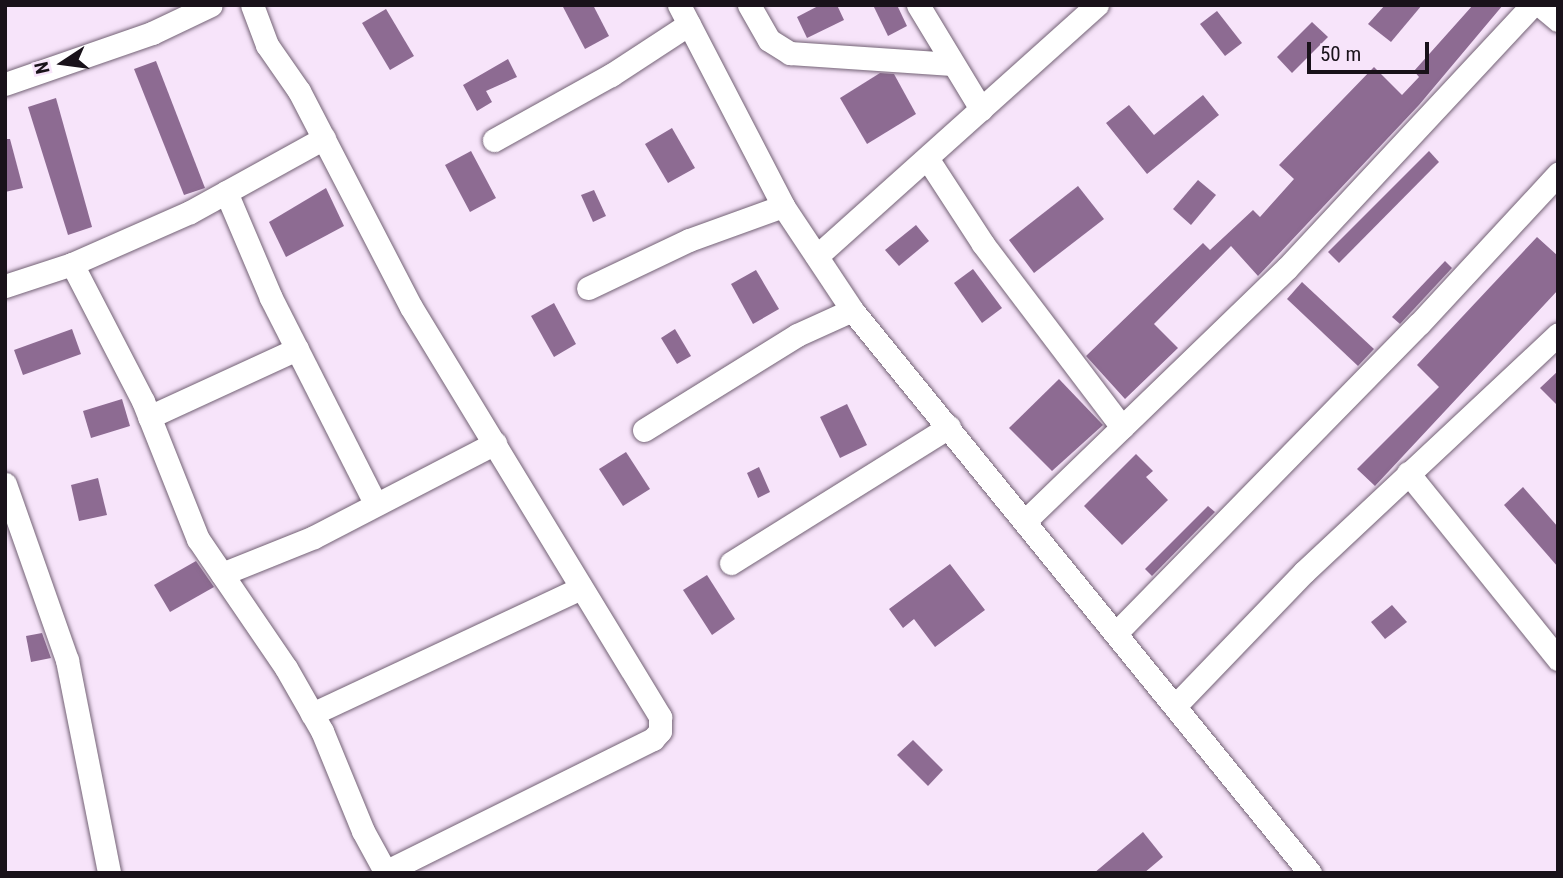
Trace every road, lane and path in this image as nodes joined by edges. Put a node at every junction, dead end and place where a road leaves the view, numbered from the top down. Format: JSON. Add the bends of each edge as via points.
{"nodes":[{"id":1,"x":211,"y":5,"type":"edge"},
{"id":2,"x":252,"y":5,"type":"edge"},
{"id":3,"x":749,"y":5,"type":"edge"},
{"id":4,"x":918,"y":5,"type":"edge"},
{"id":5,"x":1097,"y":5,"type":"edge"},
{"id":6,"x":1531,"y":5,"type":"edge"},
{"id":7,"x":1541,"y":5,"type":"edge"},
{"id":8,"x":684,"y":14,"type":"edge"},
{"id":9,"x":1558,"y":20,"type":"edge"},
{"id":10,"x":952,"y":64,"type":"junction"},
{"id":11,"x":5,"y":84,"type":"edge"},
{"id":12,"x":981,"y":109,"type":"junction"},
{"id":13,"x":324,"y":138,"type":"junction"},
{"id":14,"x":494,"y":140,"type":"dead end"},
{"id":15,"x":927,"y":158,"type":"junction"},
{"id":16,"x":1558,"y":174,"type":"edge"},
{"id":17,"x":226,"y":192,"type":"junction"},
{"id":18,"x":783,"y":205,"type":"junction"},
{"id":19,"x":817,"y":256,"type":"junction"},
{"id":20,"x":72,"y":264,"type":"junction"},
{"id":21,"x":5,"y":286,"type":"edge"},
{"id":22,"x":588,"y":288,"type":"dead end"},
{"id":23,"x":852,"y":310,"type":"junction"},
{"id":24,"x":1558,"y":334,"type":"edge"},
{"id":25,"x":297,"y":349,"type":"junction"},
{"id":26,"x":149,"y":417,"type":"junction"},
{"id":27,"x":948,"y":427,"type":"junction"},
{"id":28,"x":1122,"y":427,"type":"junction"},
{"id":29,"x":643,"y":430,"type":"dead end"},
{"id":30,"x":495,"y":443,"type":"junction"},
{"id":31,"x":1408,"y":473,"type":"junction"},
{"id":32,"x":5,"y":484,"type":"edge"},
{"id":33,"x":375,"y":503,"type":"junction"},
{"id":34,"x":1025,"y":521,"type":"junction"},
{"id":35,"x":731,"y":563,"type":"dead end"},
{"id":36,"x":222,"y":574,"type":"junction"},
{"id":37,"x":581,"y":588,"type":"junction"},
{"id":38,"x":1116,"y":633,"type":"junction"},
{"id":39,"x":1558,"y":659,"type":"edge"},
{"id":40,"x":1175,"y":706,"type":"junction"},
{"id":41,"x":312,"y":714,"type":"junction"},
{"id":42,"x":385,"y":872,"type":"edge"},
{"id":43,"x":109,"y":873,"type":"edge"},
{"id":44,"x":1310,"y":873,"type":"edge"}],
"edges":[{"from":1,"to":11,"type":"street","via":[[152,33]]},
{"from":2,"to":13,"type":"street","via":[[267,45]]},
{"from":3,"to":10,"type":"street","via":[[769,40],[790,53]]},
{"from":4,"to":10,"type":"street"},
{"from":5,"to":12,"type":"street"},
{"from":6,"to":28,"type":"street","via":[[1287,268]]},
{"from":7,"to":9,"type":"street"},
{"from":8,"to":14,"type":"street","via":[[611,75]]},
{"from":8,"to":18,"type":"street"},
{"from":10,"to":12,"type":"street"},
{"from":12,"to":15,"type":"street"},
{"from":13,"to":17,"type":"street"},
{"from":13,"to":30,"type":"street","via":[[411,307]]},
{"from":15,"to":19,"type":"street"},
{"from":15,"to":28,"type":"street","via":[[983,244]]},
{"from":16,"to":38,"type":"street","via":[[1419,324]]},
{"from":17,"to":20,"type":"street"},
{"from":17,"to":25,"type":"street"},
{"from":18,"to":19,"type":"street"},
{"from":18,"to":22,"type":"street","via":[[688,240]]},
{"from":19,"to":23,"type":"street"},
{"from":20,"to":21,"type":"street"},
{"from":20,"to":26,"type":"street"},
{"from":23,"to":27,"type":"street"},
{"from":23,"to":29,"type":"street","via":[[797,335]]},
{"from":24,"to":31,"type":"street"},
{"from":25,"to":26,"type":"street"},
{"from":25,"to":33,"type":"street"},
{"from":26,"to":36,"type":"street","via":[[198,538]]},
{"from":27,"to":34,"type":"street"},
{"from":27,"to":35,"type":"street"},
{"from":28,"to":34,"type":"street"},
{"from":30,"to":33,"type":"street"},
{"from":30,"to":37,"type":"street"},
{"from":31,"to":39,"type":"street"},
{"from":31,"to":40,"type":"street"},
{"from":32,"to":43,"type":"street","via":[[67,660]]},
{"from":33,"to":36,"type":"street","via":[[314,537]]},
{"from":34,"to":38,"type":"street"},
{"from":36,"to":41,"type":"street"},
{"from":37,"to":41,"type":"street"},
{"from":37,"to":42,"type":"street","via":[[654,703],[660,731],[653,739]]},
{"from":38,"to":40,"type":"street"},
{"from":40,"to":44,"type":"street"},
{"from":41,"to":42,"type":"street"}]}
